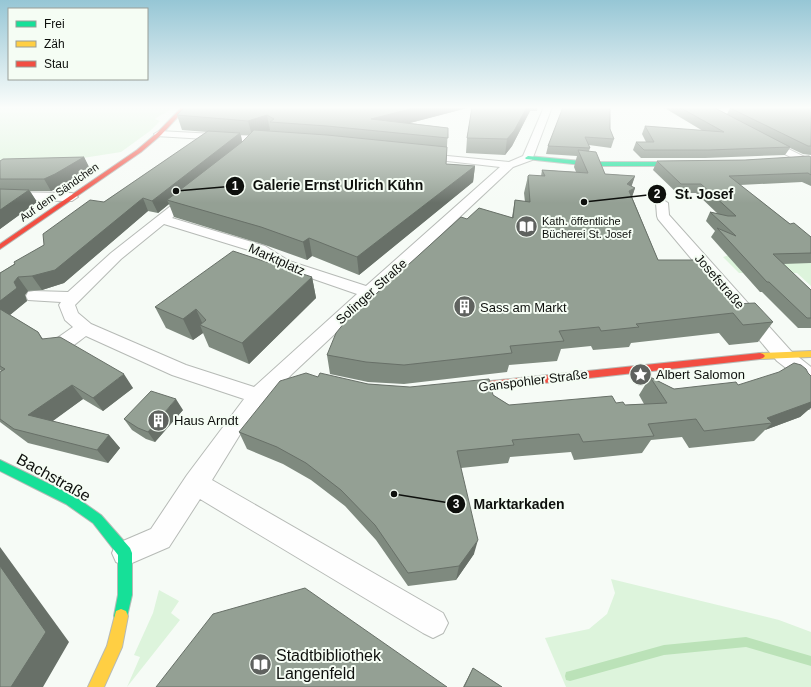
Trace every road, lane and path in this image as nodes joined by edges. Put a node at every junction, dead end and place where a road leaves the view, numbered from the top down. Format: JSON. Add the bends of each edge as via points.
{"nodes":[{"id":1,"x":153,"y":139,"type":"edge"},
{"id":2,"x":260,"y":139,"type":"edge"},
{"id":3,"x":271,"y":139,"type":"edge"},
{"id":4,"x":535,"y":139,"type":"edge"},
{"id":5,"x":763,"y":139,"type":"edge"},
{"id":6,"x":278,"y":141,"type":"edge"},
{"id":7,"x":241,"y":154,"type":"edge"},
{"id":8,"x":412,"y":154,"type":"edge"},
{"id":9,"x":528,"y":158,"type":"junction"},
{"id":10,"x":780,"y":161,"type":"edge"},
{"id":11,"x":808,"y":161,"type":"edge"},
{"id":12,"x":509,"y":164,"type":"junction"},
{"id":13,"x":691,"y":164,"type":"edge"},
{"id":14,"x":199,"y":189,"type":"edge"},
{"id":15,"x":0,"y":196,"type":"edge"},
{"id":16,"x":72,"y":197,"type":"junction"},
{"id":17,"x":662,"y":203,"type":"dead end"},
{"id":18,"x":162,"y":215,"type":"junction"},
{"id":19,"x":0,"y":247,"type":"edge"},
{"id":20,"x":369,"y":293,"type":"junction"},
{"id":21,"x":34,"y":296,"type":"dead end"},
{"id":22,"x":72,"y":297,"type":"junction"},
{"id":23,"x":85,"y":328,"type":"junction"},
{"id":24,"x":59,"y":346,"type":"edge"},
{"id":25,"x":811,"y":354,"type":"edge"},
{"id":26,"x":784,"y":356,"type":"junction"},
{"id":27,"x":286,"y":369,"type":"junction"},
{"id":28,"x":305,"y":376,"type":"edge"},
{"id":29,"x":811,"y":377,"type":"edge"},
{"id":30,"x":453,"y":389,"type":"edge"},
{"id":31,"x":258,"y":396,"type":"junction"},
{"id":32,"x":0,"y":465,"type":"edge"},
{"id":33,"x":195,"y":483,"type":"junction"},
{"id":34,"x":125,"y":553,"type":"junction"},
{"id":35,"x":433,"y":623,"type":"dead end"},
{"id":36,"x":96,"y":687,"type":"edge"}],
"edges":[{"from":1,"to":16,"type":"street","name":"Auf dem Sändchen"},
{"from":2,"to":7,"type":"street"},
{"from":3,"to":6,"type":"street"},
{"from":4,"to":9,"type":"street"},
{"from":5,"to":11,"type":"street"},
{"from":8,"to":12,"type":"street"},
{"from":9,"to":12,"type":"street","name":"Solinger Straße"},
{"from":9,"to":13,"type":"street","via":[[592,164]]},
{"from":10,"to":11,"type":"street"},
{"from":12,"to":20,"type":"street","name":"Solinger Straße"},
{"from":14,"to":18,"type":"street"},
{"from":15,"to":16,"type":"street"},
{"from":16,"to":19,"type":"street","name":"Auf dem Sändchen"},
{"from":17,"to":26,"type":"street","name":"Josefstraße","via":[[664,216]]},
{"from":18,"to":20,"type":"street","name":"Marktplatz","via":[[260,249],[284,264]]},
{"from":18,"to":22,"type":"street"},
{"from":20,"to":27,"type":"street","name":"Solinger Straße"},
{"from":21,"to":22,"type":"street"},
{"from":22,"to":23,"type":"street","via":[[67,306],[71,316]]},
{"from":23,"to":24,"type":"street"},
{"from":23,"to":31,"type":"street","via":[[179,370]]},
{"from":25,"to":26,"type":"street","name":"Ganspohler Straße"},
{"from":26,"to":29,"type":"street","name":"Josefstraße"},
{"from":26,"to":30,"type":"street","name":"Ganspohler Straße","via":[[578,374]]},
{"from":27,"to":28,"type":"street"},
{"from":27,"to":31,"type":"street","name":"Solinger Straße"},
{"from":31,"to":33,"type":"street","name":"Solinger Straße"},
{"from":32,"to":34,"type":"street","name":"Bachstraße","via":[[70,500],[97,519]]},
{"from":33,"to":34,"type":"street","name":"Solinger Straße","via":[[160,538]]},
{"from":33,"to":35,"type":"street"},
{"from":34,"to":36,"type":"street","via":[[124,602],[114,647]]}]}
